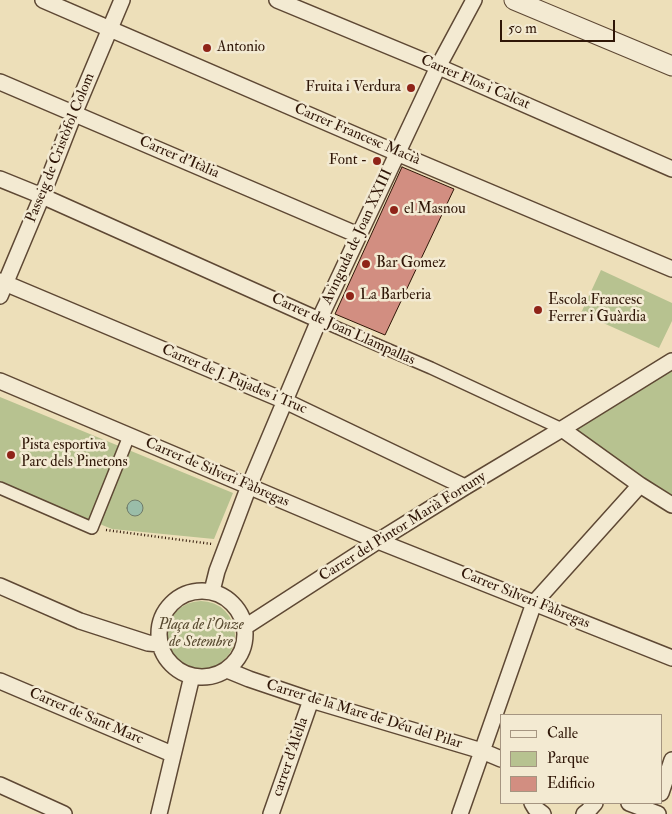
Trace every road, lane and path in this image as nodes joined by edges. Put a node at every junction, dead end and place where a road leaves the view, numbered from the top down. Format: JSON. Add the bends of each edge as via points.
{"nodes":[{"id":1,"x":43,"y":0,"type":"edge"},
{"id":2,"x":122,"y":0,"type":"edge"},
{"id":3,"x":277,"y":0,"type":"edge"},
{"id":4,"x":474,"y":0,"type":"edge"},
{"id":5,"x":514,"y":0,"type":"edge"},
{"id":6,"x":110,"y":28,"type":"junction"},
{"id":7,"x":672,"y":66,"type":"edge"},
{"id":8,"x":438,"y":67,"type":"junction"},
{"id":9,"x":0,"y":82,"type":"edge"},
{"id":10,"x":74,"y":114,"type":"junction"},
{"id":11,"x":398,"y":153,"type":"junction"},
{"id":12,"x":672,"y":169,"type":"edge"},
{"id":13,"x":0,"y":179,"type":"edge"},
{"id":14,"x":42,"y":196,"type":"junction"},
{"id":15,"x":358,"y":235,"type":"junction"},
{"id":16,"x":672,"y":269,"type":"edge"},
{"id":17,"x":2,"y":287,"type":"edge"},
{"id":18,"x":319,"y":320,"type":"junction"},
{"id":19,"x":672,"y":361,"type":"edge"},
{"id":20,"x":0,"y":381,"type":"edge"},
{"id":21,"x":285,"y":401,"type":"junction"},
{"id":22,"x":562,"y":429,"type":"junction"},
{"id":23,"x":129,"y":436,"type":"junction"},
{"id":24,"x":640,"y":485,"type":"junction"},
{"id":25,"x":249,"y":486,"type":"junction"},
{"id":26,"x":465,"y":486,"type":"junction"},
{"id":27,"x":0,"y":488,"type":"edge"},
{"id":28,"x":672,"y":505,"type":"edge"},
{"id":29,"x":92,"y":528,"type":"junction"},
{"id":30,"x":378,"y":541,"type":"junction"},
{"id":31,"x":226,"y":546,"type":"junction"},
{"id":32,"x":0,"y":586,"type":"edge"},
{"id":33,"x":212,"y":591,"type":"junction"},
{"id":34,"x":534,"y":603,"type":"junction"},
{"id":35,"x":245,"y":627,"type":"junction"},
{"id":36,"x":160,"y":644,"type":"junction"},
{"id":37,"x":672,"y":658,"type":"edge"},
{"id":38,"x":227,"y":670,"type":"junction"},
{"id":39,"x":192,"y":676,"type":"junction"},
{"id":40,"x":0,"y":681,"type":"edge"},
{"id":41,"x":311,"y":700,"type":"junction"},
{"id":42,"x":482,"y":751,"type":"junction"},
{"id":43,"x":172,"y":754,"type":"junction"},
{"id":44,"x":500,"y":759,"type":"edge"},
{"id":45,"x":672,"y":760,"type":"edge"},
{"id":46,"x":0,"y":785,"type":"edge"},
{"id":47,"x":662,"y":790,"type":"edge"},
{"id":48,"x":533,"y":804,"type":"edge"},
{"id":49,"x":594,"y":804,"type":"edge"},
{"id":50,"x":632,"y":804,"type":"edge"},
{"id":51,"x":656,"y":811,"type":"edge"},
{"id":52,"x":64,"y":814,"type":"edge"},
{"id":53,"x":158,"y":814,"type":"edge"},
{"id":54,"x":270,"y":814,"type":"edge"},
{"id":55,"x":460,"y":814,"type":"edge"},
{"id":56,"x":543,"y":814,"type":"edge"},
{"id":57,"x":584,"y":814,"type":"edge"}],
"edges":[{"from":1,"to":6,"type":"street","name":"Carrer Francesc Macià"},
{"from":2,"to":6,"type":"street","name":"Passeig de Cristòfol Colom"},
{"from":3,"to":8,"type":"street","name":"Carrer Flos i Calcat"},
{"from":4,"to":8,"type":"street","name":"Avinguda de Joan XXIII"},
{"from":5,"to":7,"type":"street"},
{"from":6,"to":10,"type":"street","name":"Passeig de Cristòfol Colom"},
{"from":6,"to":11,"type":"street","name":"Carrer Francesc Macià"},
{"from":8,"to":11,"type":"street","name":"Avinguda de Joan XXIII"},
{"from":8,"to":12,"type":"street","name":"Carrer Flos i Calcat"},
{"from":9,"to":10,"type":"street","name":"Carrer d'Itàlia"},
{"from":10,"to":14,"type":"street","name":"Passeig de Cristòfol Colom"},
{"from":10,"to":15,"type":"street","name":"Carrer d'Itàlia"},
{"from":11,"to":15,"type":"street","name":"Avinguda de Joan XXIII"},
{"from":11,"to":16,"type":"street","name":"Carrer Francesc Macià"},
{"from":13,"to":14,"type":"street","name":"Carrer de Joan Llampallas"},
{"from":14,"to":17,"type":"street","name":"Passeig de Cristòfol Colom"},
{"from":14,"to":18,"type":"street","name":"Carrer de Joan Llampallas"},
{"from":15,"to":18,"type":"street","name":"Avinguda de Joan XXIII"},
{"from":17,"to":21,"type":"street","name":"Carrer de J. Pujades i Truc"},
{"from":18,"to":21,"type":"street","name":"Avinguda de Joan XXIII"},
{"from":18,"to":22,"type":"street","name":"Carrer de Joan Llampallas"},
{"from":19,"to":22,"type":"street","name":"Carrer del Pintor Marià Fortuny"},
{"from":20,"to":23,"type":"street","name":"Carrer de Silveri Fàbregas"},
{"from":21,"to":25,"type":"street","name":"Avinguda de Joan XXIII"},
{"from":21,"to":26,"type":"street","name":"Carrer de J. Pujades i Truc"},
{"from":22,"to":24,"type":"street","name":"Carrer de Joan Llampallas"},
{"from":22,"to":26,"type":"street","name":"Carrer del Pintor Marià Fortuny"},
{"from":23,"to":25,"type":"street","name":"Carrer de Silveri Fàbregas"},
{"from":23,"to":29,"type":"street"},
{"from":24,"to":28,"type":"street","name":"Carrer de Joan Llampallas"},
{"from":24,"to":34,"type":"street"},
{"from":25,"to":30,"type":"street","name":"Carrer de Silveri Fàbregas"},
{"from":25,"to":31,"type":"street","name":"Avinguda de Joan XXIII"},
{"from":26,"to":30,"type":"street","name":"Carrer del Pintor Marià Fortuny"},
{"from":27,"to":29,"type":"street"},
{"from":29,"to":31,"type":"path"},
{"from":30,"to":34,"type":"street","name":"Carrer Silveri Fàbregas"},
{"from":30,"to":35,"type":"street","name":"Carrer del Pintor Marià Fortuny"},
{"from":31,"to":33,"type":"street","name":"Avinguda de Joan XXIII"},
{"from":32,"to":36,"type":"street","via":[[80,621]]},
{"from":33,"to":35,"type":"street","via":[[234,604]]},
{"from":33,"to":36,"type":"street","via":[[188,592],[168,606],[159,628]]},
{"from":34,"to":37,"type":"street","name":"Carrer Silveri Fàbregas"},
{"from":34,"to":42,"type":"street"},
{"from":35,"to":38,"type":"street","via":[[246,640],[241,653]]},
{"from":36,"to":39,"type":"street","via":[[167,660]]},
{"from":38,"to":39,"type":"street","via":[[211,677]]},
{"from":38,"to":41,"type":"street","name":"Carrer de la Mare de Déu del Pilar"},
{"from":39,"to":43,"type":"street"},
{"from":40,"to":43,"type":"street","name":"Carrer de Sant Marc"},
{"from":41,"to":42,"type":"street","name":"Carrer de la Mare de Déu del Pilar"},
{"from":41,"to":54,"type":"street","name":"carrer d'Alella"},
{"from":42,"to":44,"type":"street","name":"Carrer de la Mare de Déu del Pilar"},
{"from":42,"to":55,"type":"street"},
{"from":43,"to":53,"type":"street"},
{"from":45,"to":47,"type":"street"},
{"from":46,"to":52,"type":"street"},
{"from":48,"to":56,"type":"street"},
{"from":49,"to":57,"type":"street"},
{"from":50,"to":51,"type":"street"}]}
